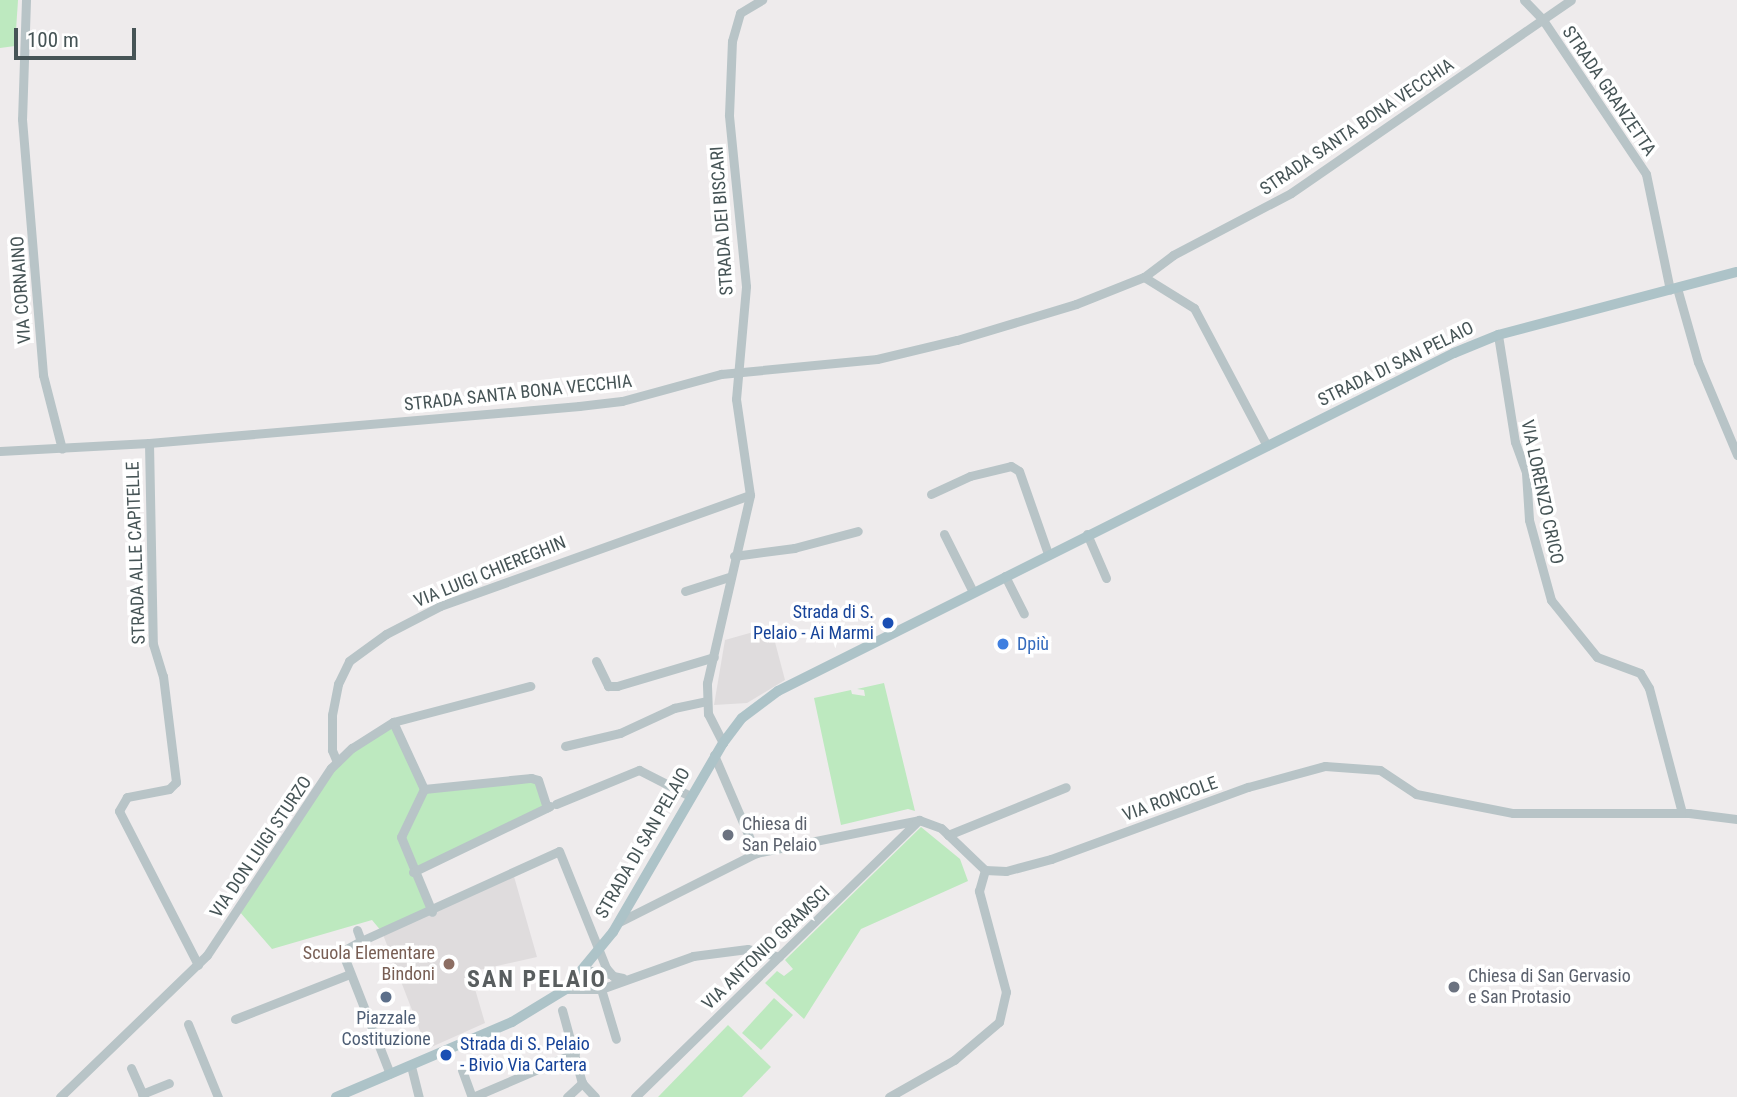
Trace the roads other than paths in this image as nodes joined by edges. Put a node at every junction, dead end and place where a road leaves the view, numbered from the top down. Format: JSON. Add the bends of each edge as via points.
{"nodes":[{"id":1,"x":26,"y":0,"type":"edge"},
{"id":2,"x":762,"y":0,"type":"edge"},
{"id":3,"x":1524,"y":0,"type":"edge"},
{"id":4,"x":1571,"y":0,"type":"edge"},
{"id":5,"x":1543,"y":20,"type":"junction"},
{"id":6,"x":1737,"y":272,"type":"edge"},
{"id":7,"x":1144,"y":277,"type":"junction"},
{"id":8,"x":1674,"y":289,"type":"junction"},
{"id":9,"x":1498,"y":335,"type":"junction"},
{"id":10,"x":735,"y":372,"type":"junction"},
{"id":11,"x":149,"y":443,"type":"junction"},
{"id":12,"x":1267,"y":446,"type":"junction"},
{"id":13,"x":62,"y":449,"type":"junction"},
{"id":14,"x":0,"y":451,"type":"edge"},
{"id":15,"x":1737,"y":455,"type":"edge"},
{"id":16,"x":931,"y":494,"type":"dead end"},
{"id":17,"x":750,"y":495,"type":"junction"},
{"id":18,"x":859,"y":531,"type":"dead end"},
{"id":19,"x":944,"y":534,"type":"dead end"},
{"id":20,"x":1087,"y":534,"type":"junction"},
{"id":21,"x":1048,"y":554,"type":"junction"},
{"id":22,"x":734,"y":556,"type":"junction"},
{"id":23,"x":1004,"y":576,"type":"junction"},
{"id":24,"x":729,"y":577,"type":"junction"},
{"id":25,"x":1106,"y":578,"type":"dead end"},
{"id":26,"x":685,"y":591,"type":"dead end"},
{"id":27,"x":973,"y":592,"type":"junction"},
{"id":28,"x":1024,"y":614,"type":"dead end"},
{"id":29,"x":714,"y":657,"type":"junction"},
{"id":30,"x":596,"y":662,"type":"dead end"},
{"id":31,"x":530,"y":686,"type":"dead end"},
{"id":32,"x":706,"y":701,"type":"junction"},
{"id":33,"x":393,"y":722,"type":"junction"},
{"id":34,"x":723,"y":743,"type":"junction"},
{"id":35,"x":565,"y":746,"type":"dead end"},
{"id":36,"x":714,"y":755,"type":"junction"},
{"id":37,"x":337,"y":762,"type":"junction"},
{"id":38,"x":1066,"y":787,"type":"dead end"},
{"id":39,"x":424,"y":789,"type":"junction"},
{"id":40,"x":690,"y":796,"type":"junction"},
{"id":41,"x":551,"y":806,"type":"junction"},
{"id":42,"x":1682,"y":813,"type":"junction"},
{"id":43,"x":1737,"y":819,"type":"edge"},
{"id":44,"x":919,"y":820,"type":"junction"},
{"id":45,"x":948,"y":835,"type":"junction"},
{"id":46,"x":756,"y":853,"type":"junction"},
{"id":47,"x":985,"y":870,"type":"junction"},
{"id":48,"x":413,"y":872,"type":"junction"},
{"id":49,"x":629,"y":905,"type":"junction"},
{"id":50,"x":432,"y":912,"type":"junction"},
{"id":51,"x":643,"y":912,"type":"junction"},
{"id":52,"x":619,"y":922,"type":"junction"},
{"id":53,"x":357,"y":930,"type":"dead end"},
{"id":54,"x":361,"y":941,"type":"junction"},
{"id":55,"x":601,"y":950,"type":"junction"},
{"id":56,"x":779,"y":957,"type":"junction"},
{"id":57,"x":198,"y":965,"type":"junction"},
{"id":58,"x":585,"y":970,"type":"junction"},
{"id":59,"x":350,"y":974,"type":"junction"},
{"id":60,"x":611,"y":975,"type":"junction"},
{"id":61,"x":623,"y":978,"type":"junction"},
{"id":62,"x":566,"y":989,"type":"junction"},
{"id":63,"x":601,"y":989,"type":"junction"},
{"id":64,"x":562,"y":1010,"type":"dead end"},
{"id":65,"x":235,"y":1019,"type":"dead end"},
{"id":66,"x":188,"y":1024,"type":"dead end"},
{"id":67,"x":616,"y":1039,"type":"dead end"},
{"id":68,"x":575,"y":1053,"type":"junction"},
{"id":69,"x":411,"y":1066,"type":"junction"},
{"id":70,"x":131,"y":1068,"type":"dead end"},
{"id":71,"x":462,"y":1070,"type":"dead end"},
{"id":72,"x":390,"y":1074,"type":"junction"},
{"id":73,"x":169,"y":1083,"type":"dead end"},
{"id":74,"x":582,"y":1083,"type":"junction"},
{"id":75,"x":143,"y":1095,"type":"edge"},
{"id":76,"x":60,"y":1097,"type":"edge"},
{"id":77,"x":218,"y":1097,"type":"edge"},
{"id":78,"x":336,"y":1097,"type":"edge"},
{"id":79,"x":419,"y":1097,"type":"edge"},
{"id":80,"x":472,"y":1097,"type":"edge"},
{"id":81,"x":568,"y":1097,"type":"edge"},
{"id":82,"x":595,"y":1097,"type":"edge"},
{"id":83,"x":635,"y":1097,"type":"edge"},
{"id":84,"x":890,"y":1097,"type":"edge"}],
"edges":[{"from":1,"to":13,"type":"street","name":"VIA CORNAINO","via":[[22,120],[43,375]]},
{"from":2,"to":10,"type":"street","name":"STRADA DEI BISCARI","via":[[740,13],[732,41],[729,114],[746,286]]},
{"from":3,"to":5,"type":"street","name":"STRADA GRANZETTA"},
{"from":4,"to":5,"type":"street","name":"STRADA SANTA BONA VECCHIA"},
{"from":5,"to":7,"type":"street","name":"STRADA SANTA BONA VECCHIA","via":[[1291,194],[1173,255]]},
{"from":5,"to":8,"type":"street","name":"STRADA GRANZETTA","via":[[1646,174]]},
{"from":6,"to":8,"type":"main road","name":"STRADA DI SAN PELAIO"},
{"from":7,"to":10,"type":"street","name":"STRADA SANTA BONA VECCHIA","via":[[1076,304],[877,359]]},
{"from":7,"to":12,"type":"street","via":[[1194,308]]},
{"from":8,"to":9,"type":"main road","name":"STRADA DI SAN PELAIO"},
{"from":8,"to":15,"type":"street","name":"STRADA GRANZETTA"},
{"from":9,"to":12,"type":"main road","name":"STRADA DI SAN PELAIO"},
{"from":9,"to":42,"type":"street","name":"VIA LORENZO CRICO","via":[[1515,442],[1526,473],[1529,520],[1551,600],[1597,657],[1640,673],[1649,688]]},
{"from":10,"to":11,"type":"street","name":"STRADA SANTA BONA VECCHIA","via":[[611,402]]},
{"from":10,"to":17,"type":"street","name":"STRADA DEI BISCARI"},
{"from":11,"to":13,"type":"street","name":"STRADA SANTA BONA VECCHIA"},
{"from":11,"to":57,"type":"street","name":"STRADA ALLE CAPITELLE","via":[[151,624],[170,729],[173,786],[127,797],[119,811]]},
{"from":12,"to":20,"type":"main road","name":"STRADA DI SAN PELAIO"},
{"from":13,"to":14,"type":"street","name":"STRADA SANTA BONA VECCHIA"},
{"from":16,"to":21,"type":"street","via":[[970,476],[1011,466],[1019,471]]},
{"from":17,"to":22,"type":"street"},
{"from":17,"to":37,"type":"street","name":"VIA LUIGI CHIEREGHIN","via":[[440,606],[386,634],[349,661],[338,684],[332,715],[332,750]]},
{"from":18,"to":22,"type":"street","via":[[794,548]]},
{"from":19,"to":27,"type":"street"},
{"from":20,"to":21,"type":"main road","name":"STRADA DI SAN PELAIO"},
{"from":20,"to":25,"type":"street"},
{"from":21,"to":23,"type":"main road","name":"STRADA DI SAN PELAIO"},
{"from":22,"to":24,"type":"street"},
{"from":23,"to":27,"type":"main road","name":"STRADA DI SAN PELAIO"},
{"from":23,"to":28,"type":"street"},
{"from":24,"to":26,"type":"street"},
{"from":24,"to":29,"type":"street"},
{"from":27,"to":34,"type":"main road","name":"STRADA DI SAN PELAIO","via":[[778,691],[742,718]]},
{"from":29,"to":30,"type":"street","via":[[617,686],[608,686]]},
{"from":29,"to":32,"type":"street"},
{"from":31,"to":33,"type":"street","name":"VIA DON LUIGI STURZO"},
{"from":32,"to":34,"type":"street","via":[[713,730]]},
{"from":32,"to":35,"type":"street","via":[[674,708],[620,733]]},
{"from":33,"to":37,"type":"street","name":"VIA DON LUIGI STURZO"},
{"from":33,"to":39,"type":"street"},
{"from":34,"to":36,"type":"main road","name":"STRADA DI SAN PELAIO"},
{"from":36,"to":40,"type":"main road","name":"STRADA DI SAN PELAIO"},
{"from":36,"to":46,"type":"street"},
{"from":37,"to":57,"type":"street","name":"VIA DON LUIGI STURZO"},
{"from":38,"to":45,"type":"street"},
{"from":39,"to":41,"type":"street","via":[[531,778],[538,780]]},
{"from":39,"to":48,"type":"street","via":[[401,837]]},
{"from":40,"to":41,"type":"street","via":[[639,770]]},
{"from":40,"to":49,"type":"main road","name":"STRADA DI SAN PELAIO"},
{"from":41,"to":48,"type":"street"},
{"from":42,"to":43,"type":"street","name":"VIA RONCOLE"},
{"from":42,"to":47,"type":"street","name":"VIA RONCOLE","via":[[1513,813],[1416,794],[1380,770],[1325,766],[1248,787],[1051,859],[1006,871]]},
{"from":44,"to":45,"type":"street"},
{"from":44,"to":46,"type":"street"},
{"from":44,"to":56,"type":"street","name":"VIA ANTONIO GRAMSCI"},
{"from":45,"to":47,"type":"street"},
{"from":46,"to":51,"type":"street"},
{"from":47,"to":84,"type":"street","via":[[979,891],[1006,992],[999,1021],[954,1060]]},
{"from":48,"to":50,"type":"street"},
{"from":49,"to":51,"type":"street"},
{"from":49,"to":52,"type":"main road","name":"STRADA DI SAN PELAIO"},
{"from":50,"to":54,"type":"street"},
{"from":50,"to":55,"type":"street","via":[[559,851]]},
{"from":51,"to":52,"type":"street"},
{"from":52,"to":55,"type":"main road","name":"STRADA DI SAN PELAIO"},
{"from":53,"to":54,"type":"street"},
{"from":54,"to":59,"type":"street","via":[[345,950]]},
{"from":55,"to":58,"type":"main road","name":"STRADA DI SAN PELAIO"},
{"from":55,"to":60,"type":"street"},
{"from":56,"to":61,"type":"street","via":[[748,949],[693,956]]},
{"from":56,"to":83,"type":"street","name":"VIA ANTONIO GRAMSCI"},
{"from":57,"to":76,"type":"street","name":"VIA DON LUIGI STURZO"},
{"from":58,"to":60,"type":"street"},
{"from":58,"to":62,"type":"main road","name":"STRADA DI SAN PELAIO"},
{"from":59,"to":65,"type":"street"},
{"from":59,"to":72,"type":"street"},
{"from":60,"to":61,"type":"street"},
{"from":61,"to":63,"type":"street"},
{"from":62,"to":63,"type":"street"},
{"from":62,"to":69,"type":"main road","name":"STRADA DI SAN PELAIO","via":[[528,1015]]},
{"from":63,"to":67,"type":"street"},
{"from":64,"to":68,"type":"street"},
{"from":66,"to":77,"type":"street"},
{"from":68,"to":74,"type":"street"},
{"from":68,"to":80,"type":"street"},
{"from":69,"to":72,"type":"main road","name":"STRADA DI SAN PELAIO"},
{"from":69,"to":79,"type":"street"},
{"from":70,"to":75,"type":"street"},
{"from":71,"to":80,"type":"street"},
{"from":72,"to":78,"type":"main road","name":"STRADA DI SAN PELAIO"},
{"from":73,"to":75,"type":"street"},
{"from":74,"to":81,"type":"street"},
{"from":74,"to":82,"type":"street"}]}
